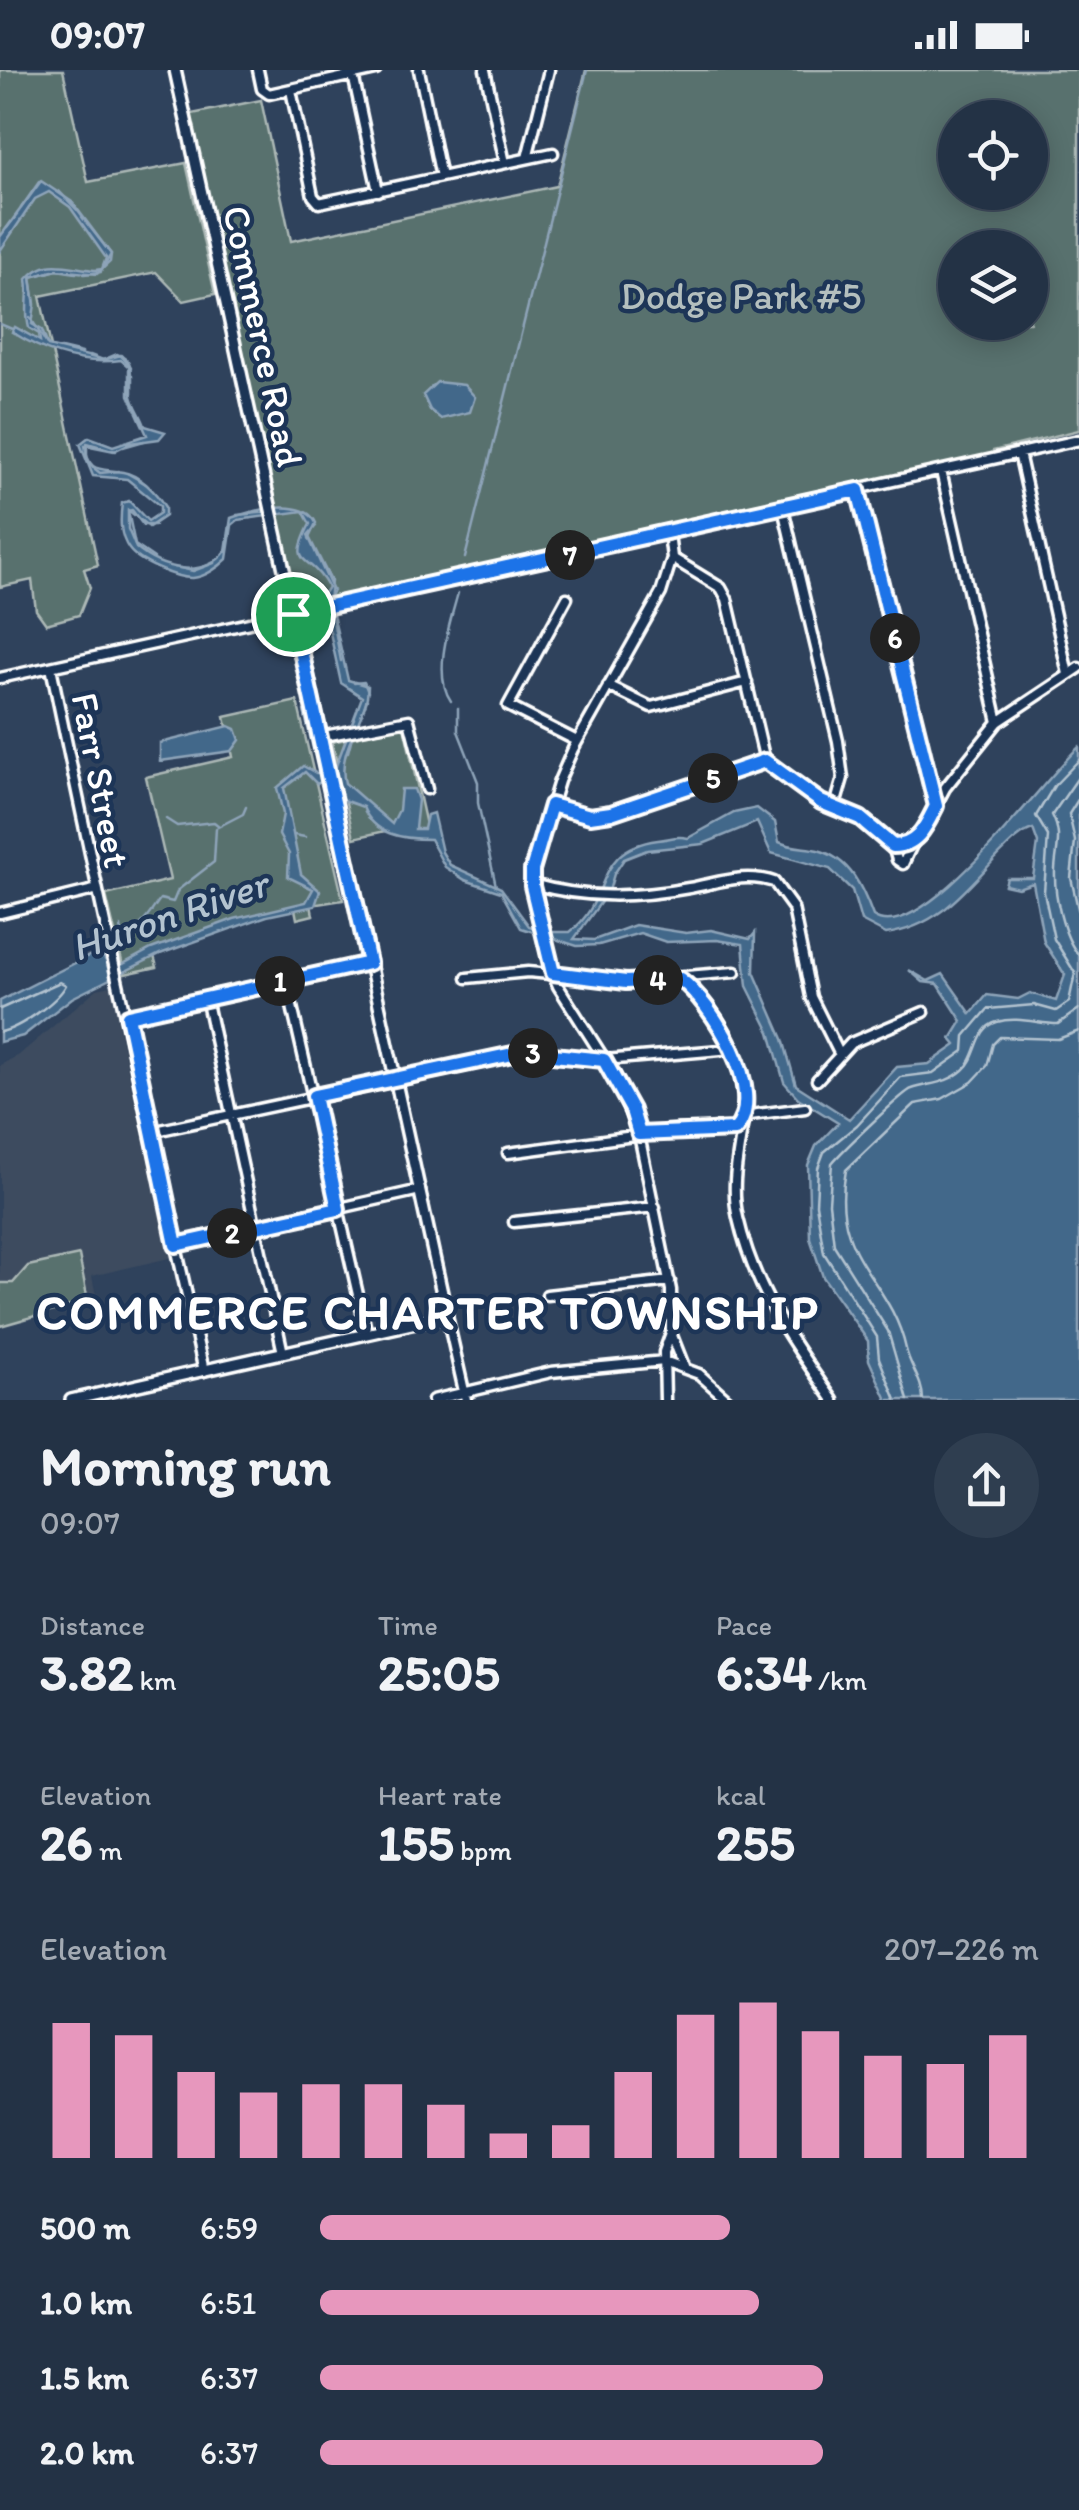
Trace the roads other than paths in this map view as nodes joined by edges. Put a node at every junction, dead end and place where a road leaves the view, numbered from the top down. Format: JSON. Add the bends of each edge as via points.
{"nodes":[{"id":1,"x":175,"y":70,"type":"edge"},
{"id":2,"x":258,"y":70,"type":"edge"},
{"id":3,"x":376,"y":70,"type":"edge"},
{"id":4,"x":419,"y":70,"type":"edge"},
{"id":5,"x":485,"y":70,"type":"edge"},
{"id":6,"x":548,"y":70,"type":"edge"},
{"id":7,"x":353,"y":75,"type":"junction"},
{"id":8,"x":292,"y":90,"type":"junction"},
{"id":9,"x":553,"y":153,"type":"dead end"},
{"id":10,"x":527,"y":158,"type":"junction"},
{"id":11,"x":505,"y":163,"type":"junction"},
{"id":12,"x":441,"y":177,"type":"junction"},
{"id":13,"x":378,"y":191,"type":"junction"},
{"id":14,"x":1079,"y":440,"type":"edge"},
{"id":15,"x":1019,"y":453,"type":"junction"},
{"id":16,"x":941,"y":471,"type":"junction"},
{"id":17,"x":858,"y":490,"type":"junction"},
{"id":18,"x":783,"y":508,"type":"junction"},
{"id":19,"x":670,"y":533,"type":"junction"},
{"id":20,"x":672,"y":558,"type":"junction"},
{"id":21,"x":567,"y":598,"type":"dead end"},
{"id":22,"x":293,"y":614,"type":"junction"},
{"id":23,"x":51,"y":667,"type":"junction"},
{"id":24,"x":1079,"y":668,"type":"edge"},
{"id":25,"x":1068,"y":674,"type":"junction"},
{"id":26,"x":0,"y":678,"type":"edge"},
{"id":27,"x":746,"y":682,"type":"junction"},
{"id":28,"x":608,"y":686,"type":"junction"},
{"id":29,"x":998,"y":722,"type":"junction"},
{"id":30,"x":319,"y":737,"type":"junction"},
{"id":31,"x":577,"y":741,"type":"junction"},
{"id":32,"x":765,"y":761,"type":"junction"},
{"id":33,"x":427,"y":789,"type":"dead end"},
{"id":34,"x":551,"y":805,"type":"junction"},
{"id":35,"x":835,"y":806,"type":"junction"},
{"id":36,"x":936,"y":806,"type":"junction"},
{"id":37,"x":912,"y":843,"type":"junction"},
{"id":38,"x":893,"y":846,"type":"junction"},
{"id":39,"x":532,"y":884,"type":"junction"},
{"id":40,"x":94,"y":890,"type":"junction"},
{"id":41,"x":0,"y":912,"type":"edge"},
{"id":42,"x":369,"y":963,"type":"junction"},
{"id":43,"x":735,"y":972,"type":"dead end"},
{"id":44,"x":553,"y":973,"type":"junction"},
{"id":45,"x":467,"y":978,"type":"dead end"},
{"id":46,"x":680,"y":979,"type":"junction"},
{"id":47,"x":286,"y":980,"type":"junction"},
{"id":48,"x":206,"y":998,"type":"junction"},
{"id":49,"x":924,"y":1012,"type":"dead end"},
{"id":50,"x":128,"y":1016,"type":"junction"},
{"id":51,"x":732,"y":1049,"type":"junction"},
{"id":52,"x":839,"y":1053,"type":"junction"},
{"id":53,"x":604,"y":1060,"type":"junction"},
{"id":54,"x":394,"y":1078,"type":"junction"},
{"id":55,"x":817,"y":1080,"type":"dead end"},
{"id":56,"x":314,"y":1096,"type":"junction"},
{"id":57,"x":805,"y":1108,"type":"dead end"},
{"id":58,"x":231,"y":1115,"type":"junction"},
{"id":59,"x":742,"y":1122,"type":"junction"},
{"id":60,"x":151,"y":1132,"type":"junction"},
{"id":61,"x":639,"y":1134,"type":"junction"},
{"id":62,"x":508,"y":1153,"type":"dead end"},
{"id":63,"x":420,"y":1190,"type":"junction"},
{"id":64,"x":655,"y":1207,"type":"junction"},
{"id":65,"x":338,"y":1209,"type":"junction"},
{"id":66,"x":514,"y":1222,"type":"dead end"},
{"id":67,"x":256,"y":1228,"type":"junction"},
{"id":68,"x":176,"y":1245,"type":"junction"},
{"id":69,"x":670,"y":1281,"type":"junction"},
{"id":70,"x":547,"y":1295,"type":"dead end"},
{"id":71,"x":448,"y":1316,"type":"junction"},
{"id":72,"x":671,"y":1333,"type":"junction"},
{"id":73,"x":368,"y":1334,"type":"junction"},
{"id":74,"x":283,"y":1353,"type":"junction"},
{"id":75,"x":664,"y":1361,"type":"junction"},
{"id":76,"x":684,"y":1367,"type":"junction"},
{"id":77,"x":204,"y":1370,"type":"junction"},
{"id":78,"x":104,"y":1396,"type":"edge"},
{"id":79,"x":466,"y":1396,"type":"edge"},
{"id":80,"x":71,"y":1400,"type":"edge"},
{"id":81,"x":432,"y":1400,"type":"edge"},
{"id":82,"x":665,"y":1400,"type":"edge"},
{"id":83,"x":728,"y":1400,"type":"edge"},
{"id":84,"x":833,"y":1400,"type":"edge"}],
"edges":[{"from":1,"to":22,"type":"main road","name":"Commerce Road"},
{"from":2,"to":8,"type":"street","via":[[265,92]]},
{"from":3,"to":7,"type":"street"},
{"from":4,"to":12,"type":"street"},
{"from":5,"to":11,"type":"street"},
{"from":6,"to":10,"type":"street"},
{"from":7,"to":8,"type":"street"},
{"from":7,"to":13,"type":"street"},
{"from":8,"to":13,"type":"street","via":[[313,196],[319,203]]},
{"from":9,"to":10,"type":"street"},
{"from":10,"to":11,"type":"street"},
{"from":11,"to":12,"type":"street"},
{"from":12,"to":13,"type":"street"},
{"from":14,"to":15,"type":"street"},
{"from":15,"to":16,"type":"street"},
{"from":15,"to":25,"type":"street"},
{"from":16,"to":17,"type":"street"},
{"from":16,"to":29,"type":"street"},
{"from":17,"to":18,"type":"street"},
{"from":17,"to":36,"type":"street"},
{"from":18,"to":19,"type":"street"},
{"from":18,"to":35,"type":"street","via":[[838,741],[843,778]]},
{"from":19,"to":20,"type":"street"},
{"from":19,"to":22,"type":"street"},
{"from":20,"to":27,"type":"street","via":[[721,588]]},
{"from":20,"to":28,"type":"street","via":[[662,593]]},
{"from":21,"to":31,"type":"street","via":[[508,706]]},
{"from":22,"to":23,"type":"street"},
{"from":22,"to":30,"type":"main road","name":"Commerce Road"},
{"from":23,"to":26,"type":"street"},
{"from":23,"to":40,"type":"street","name":"Farr Street"},
{"from":24,"to":25,"type":"street"},
{"from":25,"to":29,"type":"street"},
{"from":27,"to":28,"type":"street","via":[[651,707]]},
{"from":27,"to":32,"type":"street"},
{"from":28,"to":31,"type":"street"},
{"from":29,"to":36,"type":"street"},
{"from":30,"to":33,"type":"street","via":[[409,720]]},
{"from":30,"to":42,"type":"main road","name":"Commerce Road"},
{"from":31,"to":34,"type":"street"},
{"from":32,"to":34,"type":"street","via":[[611,813],[590,816]]},
{"from":32,"to":35,"type":"street"},
{"from":34,"to":39,"type":"street"},
{"from":35,"to":38,"type":"street"},
{"from":36,"to":37,"type":"street"},
{"from":37,"to":38,"type":"street"},
{"from":37,"to":38,"type":"street","via":[[903,864]]},
{"from":39,"to":44,"type":"street"},
{"from":39,"to":52,"type":"street","via":[[606,898],[740,878],[774,882],[793,908],[810,998]]},
{"from":40,"to":41,"type":"street"},
{"from":40,"to":50,"type":"street","name":"Farr Street"},
{"from":42,"to":47,"type":"street"},
{"from":42,"to":54,"type":"main road","name":"Commerce Road"},
{"from":43,"to":46,"type":"street"},
{"from":44,"to":45,"type":"street"},
{"from":44,"to":46,"type":"street","via":[[626,982]]},
{"from":44,"to":53,"type":"street"},
{"from":46,"to":51,"type":"street","via":[[716,1017]]},
{"from":47,"to":48,"type":"street"},
{"from":47,"to":56,"type":"street"},
{"from":48,"to":50,"type":"street"},
{"from":48,"to":58,"type":"street"},
{"from":49,"to":52,"type":"street","via":[[870,1031]]},
{"from":50,"to":60,"type":"street","name":"Farr Street"},
{"from":51,"to":53,"type":"street"},
{"from":51,"to":59,"type":"street","via":[[744,1099]]},
{"from":52,"to":55,"type":"street"},
{"from":53,"to":54,"type":"street","via":[[522,1052]]},
{"from":53,"to":61,"type":"street"},
{"from":54,"to":56,"type":"street"},
{"from":54,"to":63,"type":"main road","name":"Commerce Road"},
{"from":56,"to":58,"type":"street"},
{"from":56,"to":65,"type":"street"},
{"from":57,"to":59,"type":"street","via":[[750,1114]]},
{"from":58,"to":60,"type":"street"},
{"from":58,"to":67,"type":"street"},
{"from":59,"to":61,"type":"street","via":[[735,1130]]},
{"from":59,"to":84,"type":"street","via":[[733,1177],[745,1246],[782,1330]]},
{"from":60,"to":68,"type":"street","name":"Farr Street"},
{"from":61,"to":62,"type":"street"},
{"from":61,"to":64,"type":"street"},
{"from":63,"to":65,"type":"street"},
{"from":63,"to":71,"type":"main road","name":"Commerce Road"},
{"from":64,"to":66,"type":"street"},
{"from":64,"to":69,"type":"street"},
{"from":65,"to":67,"type":"street"},
{"from":65,"to":73,"type":"street"},
{"from":67,"to":68,"type":"street"},
{"from":67,"to":74,"type":"street"},
{"from":68,"to":77,"type":"street","name":"Farr Street"},
{"from":69,"to":70,"type":"street"},
{"from":69,"to":72,"type":"street"},
{"from":71,"to":73,"type":"main road"},
{"from":71,"to":79,"type":"street"},
{"from":72,"to":75,"type":"street"},
{"from":72,"to":76,"type":"street"},
{"from":73,"to":74,"type":"main road"},
{"from":74,"to":77,"type":"main road"},
{"from":75,"to":76,"type":"street"},
{"from":75,"to":79,"type":"street","via":[[551,1372]]},
{"from":75,"to":82,"type":"street"},
{"from":76,"to":83,"type":"street"},
{"from":77,"to":78,"type":"main road"},
{"from":78,"to":80,"type":"main road"},
{"from":79,"to":81,"type":"street"}]}
